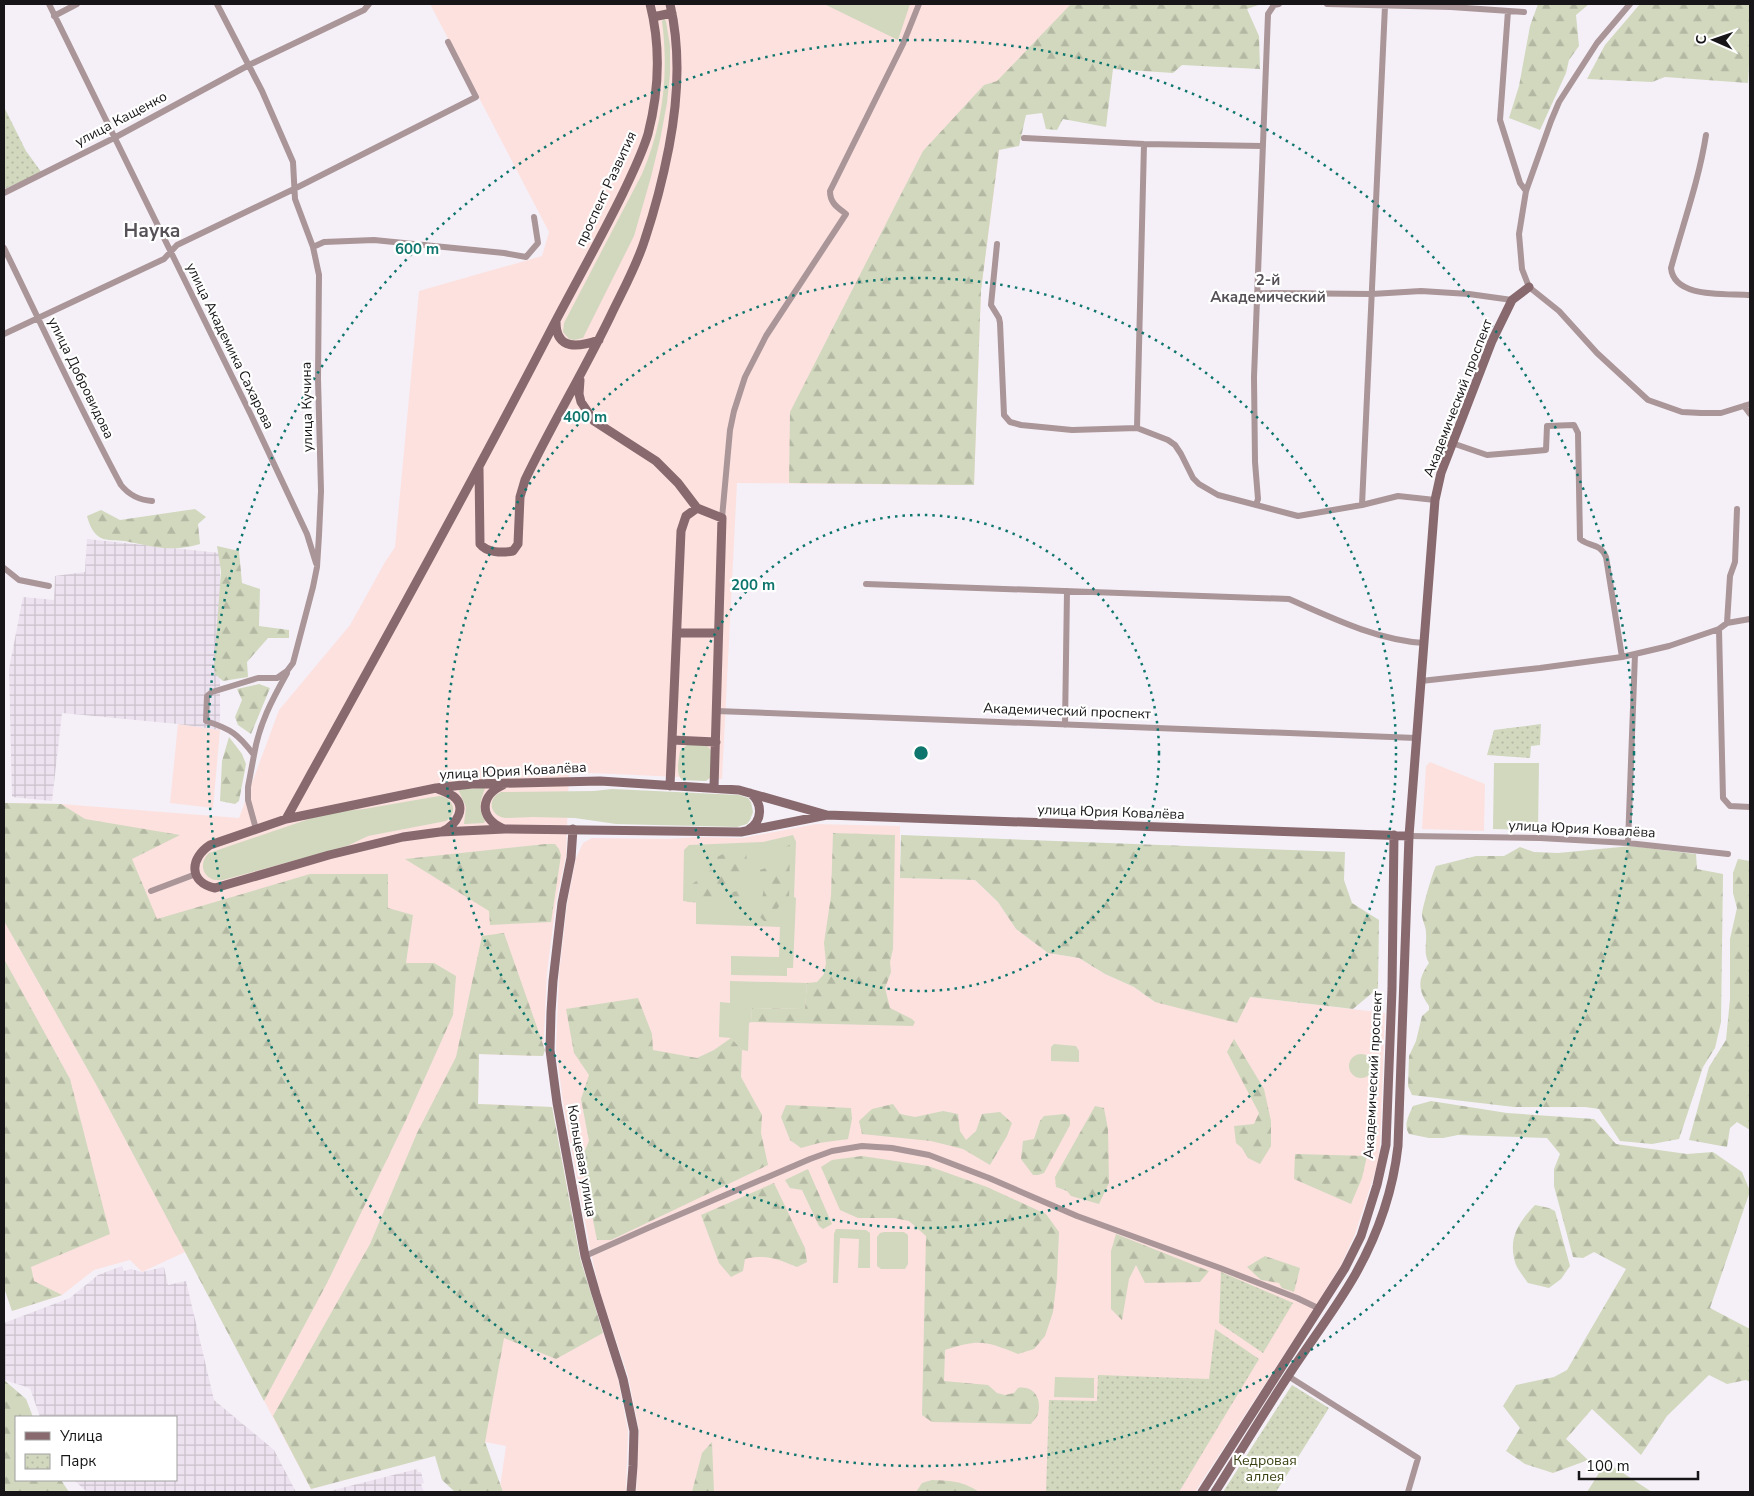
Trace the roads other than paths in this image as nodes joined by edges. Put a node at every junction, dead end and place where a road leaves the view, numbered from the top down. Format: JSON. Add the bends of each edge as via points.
{"nodes":[{"id":1,"x":49,"y":4,"type":"edge"},
{"id":2,"x":77,"y":4,"type":"edge"},
{"id":3,"x":217,"y":4,"type":"edge"},
{"id":4,"x":369,"y":4,"type":"edge"},
{"id":5,"x":650,"y":4,"type":"edge"},
{"id":6,"x":918,"y":4,"type":"edge"},
{"id":7,"x":1279,"y":4,"type":"edge"},
{"id":8,"x":1327,"y":4,"type":"edge"},
{"id":9,"x":1630,"y":4,"type":"edge"},
{"id":10,"x":1385,"y":6,"type":"junction"},
{"id":11,"x":671,"y":8,"type":"edge"},
{"id":12,"x":1508,"y":11,"type":"junction"},
{"id":13,"x":1524,"y":12,"type":"dead end"},
{"id":14,"x":54,"y":16,"type":"junction"},
{"id":15,"x":653,"y":17,"type":"junction"},
{"id":16,"x":448,"y":42,"type":"dead end"},
{"id":17,"x":249,"y":65,"type":"junction"},
{"id":18,"x":1706,"y":134,"type":"dead end"},
{"id":19,"x":114,"y":138,"type":"junction"},
{"id":20,"x":1024,"y":138,"type":"dead end"},
{"id":21,"x":1144,"y":144,"type":"junction"},
{"id":22,"x":1262,"y":146,"type":"junction"},
{"id":23,"x":294,"y":189,"type":"junction"},
{"id":24,"x":1526,"y":191,"type":"junction"},
{"id":25,"x":4,"y":193,"type":"edge"},
{"id":26,"x":534,"y":217,"type":"dead end"},
{"id":27,"x":997,"y":244,"type":"dead end"},
{"id":28,"x":313,"y":247,"type":"junction"},
{"id":29,"x":4,"y":248,"type":"edge"},
{"id":30,"x":171,"y":252,"type":"junction"},
{"id":31,"x":1529,"y":287,"type":"junction"},
{"id":32,"x":1257,"y":293,"type":"junction"},
{"id":33,"x":1372,"y":294,"type":"junction"},
{"id":34,"x":1750,"y":295,"type":"edge"},
{"id":35,"x":1512,"y":300,"type":"junction"},
{"id":36,"x":38,"y":317,"type":"junction"},
{"id":37,"x":556,"y":319,"type":"junction"},
{"id":38,"x":4,"y":334,"type":"edge"},
{"id":39,"x":599,"y":340,"type":"junction"},
{"id":40,"x":583,"y":370,"type":"junction"},
{"id":41,"x":1747,"y":405,"type":"edge"},
{"id":42,"x":1750,"y":414,"type":"edge"},
{"id":43,"x":1137,"y":428,"type":"junction"},
{"id":44,"x":1452,"y":443,"type":"junction"},
{"id":45,"x":479,"y":468,"type":"junction"},
{"id":46,"x":1435,"y":500,"type":"junction"},
{"id":47,"x":152,"y":501,"type":"dead end"},
{"id":48,"x":1256,"y":505,"type":"junction"},
{"id":49,"x":1362,"y":505,"type":"junction"},
{"id":50,"x":697,"y":508,"type":"junction"},
{"id":51,"x":1737,"y":509,"type":"dead end"},
{"id":52,"x":722,"y":518,"type":"junction"},
{"id":53,"x":307,"y":534,"type":"junction"},
{"id":54,"x":319,"y":535,"type":"junction"},
{"id":55,"x":317,"y":567,"type":"junction"},
{"id":56,"x":4,"y":568,"type":"edge"},
{"id":57,"x":866,"y":584,"type":"dead end"},
{"id":58,"x":49,"y":586,"type":"dead end"},
{"id":59,"x":1067,"y":591,"type":"junction"},
{"id":60,"x":1750,"y":619,"type":"edge"},
{"id":61,"x":1727,"y":623,"type":"junction"},
{"id":62,"x":1720,"y":629,"type":"junction"},
{"id":63,"x":677,"y":633,"type":"junction"},
{"id":64,"x":718,"y":633,"type":"junction"},
{"id":65,"x":1424,"y":643,"type":"junction"},
{"id":66,"x":1635,"y":654,"type":"junction"},
{"id":67,"x":1622,"y":657,"type":"junction"},
{"id":68,"x":288,"y":671,"type":"junction"},
{"id":69,"x":1421,"y":681,"type":"junction"},
{"id":70,"x":716,"y":711,"type":"junction"},
{"id":71,"x":1065,"y":725,"type":"junction"},
{"id":72,"x":1416,"y":738,"type":"junction"},
{"id":73,"x":672,"y":740,"type":"junction"},
{"id":74,"x":716,"y":742,"type":"junction"},
{"id":75,"x":254,"y":755,"type":"junction"},
{"id":76,"x":505,"y":784,"type":"junction"},
{"id":77,"x":670,"y":786,"type":"junction"},
{"id":78,"x":436,"y":788,"type":"junction"},
{"id":79,"x":714,"y":788,"type":"junction"},
{"id":80,"x":748,"y":791,"type":"junction"},
{"id":81,"x":1750,"y":807,"type":"edge"},
{"id":82,"x":827,"y":815,"type":"junction"},
{"id":83,"x":286,"y":819,"type":"junction"},
{"id":84,"x":256,"y":829,"type":"junction"},
{"id":85,"x":505,"y":829,"type":"junction"},
{"id":86,"x":573,"y":830,"type":"junction"},
{"id":87,"x":440,"y":832,"type":"junction"},
{"id":88,"x":741,"y":832,"type":"junction"},
{"id":89,"x":1394,"y":835,"type":"junction"},
{"id":90,"x":1408,"y":836,"type":"junction"},
{"id":91,"x":1628,"y":844,"type":"junction"},
{"id":92,"x":1728,"y":854,"type":"dead end"},
{"id":93,"x":196,"y":874,"type":"junction"},
{"id":94,"x":151,"y":891,"type":"dead end"},
{"id":95,"x":1392,"y":989,"type":"junction"},
{"id":96,"x":1404,"y":989,"type":"junction"},
{"id":97,"x":1386,"y":1145,"type":"junction"},
{"id":98,"x":1398,"y":1146,"type":"junction"},
{"id":99,"x":586,"y":1256,"type":"junction"},
{"id":100,"x":1320,"y":1309,"type":"junction"},
{"id":101,"x":1284,"y":1372,"type":"junction"},
{"id":102,"x":631,"y":1492,"type":"edge"},
{"id":103,"x":1202,"y":1492,"type":"edge"},
{"id":104,"x":1216,"y":1492,"type":"edge"},
{"id":105,"x":1408,"y":1492,"type":"edge"}],
"edges":[{"from":1,"to":14,"type":"street","name":"улица Академика Сахарова"},
{"from":2,"to":14,"type":"street"},
{"from":3,"to":17,"type":"street","name":"улица Кучина"},
{"from":4,"to":17,"type":"street","name":"улица Кащенко","via":[[364,10]]},
{"from":5,"to":15,"type":"street","name":"проспект Развития"},
{"from":6,"to":52,"type":"street","via":[[904,44],[830,191],[833,204],[846,214],[766,336],[742,385],[730,430]]},
{"from":7,"to":22,"type":"street","via":[[1274,5],[1268,14]]},
{"from":8,"to":10,"type":"street"},
{"from":9,"to":24,"type":"street","via":[[1597,43],[1559,102]]},
{"from":10,"to":12,"type":"street"},
{"from":10,"to":33,"type":"street"},
{"from":11,"to":15,"type":"street"},
{"from":11,"to":39,"type":"street","via":[[677,77],[673,126],[663,178],[645,240]]},
{"from":12,"to":13,"type":"street"},
{"from":12,"to":24,"type":"street","via":[[1500,120],[1520,183]]},
{"from":14,"to":19,"type":"street","name":"улица Академика Сахарова"},
{"from":15,"to":37,"type":"street","name":"проспект Развития","via":[[658,68],[647,136],[612,217]]},
{"from":16,"to":23,"type":"street","via":[[476,97]]},
{"from":17,"to":19,"type":"street","name":"улица Кащенко"},
{"from":17,"to":23,"type":"street","name":"улица Кучина","via":[[293,162]]},
{"from":18,"to":34,"type":"street","via":[[1672,274],[1681,287],[1694,292]]},
{"from":19,"to":25,"type":"street","name":"улица Кащенко"},
{"from":19,"to":30,"type":"street","name":"улица Академика Сахарова"},
{"from":20,"to":21,"type":"street"},
{"from":21,"to":22,"type":"street"},
{"from":21,"to":43,"type":"street"},
{"from":22,"to":32,"type":"street"},
{"from":23,"to":28,"type":"street","name":"улица Кучина"},
{"from":23,"to":30,"type":"street","via":[[177,245]]},
{"from":24,"to":31,"type":"street","via":[[1520,242],[1522,269]]},
{"from":26,"to":28,"type":"street","via":[[538,243],[526,257],[374,240],[324,242]]},
{"from":27,"to":43,"type":"street","via":[[991,305],[1000,323],[1004,415],[1010,422],[1029,426],[1072,430]]},
{"from":28,"to":54,"type":"street","name":"улица Кучина","via":[[319,275]]},
{"from":29,"to":36,"type":"street","name":"улица Добровидова"},
{"from":30,"to":36,"type":"street"},
{"from":30,"to":53,"type":"street","name":"улица Академика Сахарова"},
{"from":31,"to":35,"type":"street","name":"Академический проспект"},
{"from":31,"to":41,"type":"street","via":[[1559,310],[1597,353],[1648,400],[1682,412],[1700,414],[1721,413]]},
{"from":32,"to":33,"type":"street"},
{"from":32,"to":48,"type":"street","via":[[1254,377]]},
{"from":33,"to":35,"type":"street","via":[[1421,291]]},
{"from":33,"to":49,"type":"street"},
{"from":35,"to":44,"type":"street","name":"Академический проспект","via":[[1492,341]]},
{"from":36,"to":38,"type":"street"},
{"from":36,"to":47,"type":"street","name":"улица Добровидова","via":[[120,485],[128,494]]},
{"from":37,"to":39,"type":"street","via":[[556,330],[568,344],[581,346]]},
{"from":37,"to":45,"type":"street","name":"проспект Развития"},
{"from":39,"to":40,"type":"street"},
{"from":40,"to":45,"type":"street","via":[[525,480],[520,498],[518,544],[512,551],[489,551],[480,544]]},
{"from":40,"to":50,"type":"street","via":[[579,394],[587,412],[604,428],[656,461]]},
{"from":41,"to":42,"type":"street"},
{"from":43,"to":48,"type":"street","via":[[1175,446],[1199,484],[1218,495]]},
{"from":44,"to":46,"type":"street","name":"Академический проспект"},
{"from":44,"to":67,"type":"street","via":[[1487,455],[1546,450],[1547,426],[1574,425],[1578,432],[1580,539],[1598,546],[1606,557]]},
{"from":45,"to":83,"type":"street","name":"проспект Развития"},
{"from":46,"to":49,"type":"street","via":[[1398,496]]},
{"from":46,"to":65,"type":"street","name":"Академический проспект"},
{"from":48,"to":49,"type":"street","via":[[1298,516]]},
{"from":50,"to":52,"type":"street"},
{"from":50,"to":63,"type":"street","via":[[686,516],[681,531]]},
{"from":51,"to":61,"type":"street","via":[[1735,562],[1730,576]]},
{"from":52,"to":64,"type":"street"},
{"from":53,"to":54,"type":"street","via":[[314,539]]},
{"from":53,"to":55,"type":"street","name":"улица Академика Сахарова"},
{"from":54,"to":55,"type":"street","name":"улица Кучина"},
{"from":55,"to":68,"type":"street","name":"улица Кучина","via":[[294,663]]},
{"from":56,"to":58,"type":"street","via":[[19,580]]},
{"from":57,"to":59,"type":"street"},
{"from":59,"to":65,"type":"street","via":[[1289,599],[1350,626]]},
{"from":59,"to":71,"type":"street"},
{"from":60,"to":61,"type":"street"},
{"from":61,"to":62,"type":"street"},
{"from":62,"to":66,"type":"street"},
{"from":62,"to":81,"type":"street","via":[[1723,798],[1730,806]]},
{"from":63,"to":64,"type":"street"},
{"from":63,"to":73,"type":"street"},
{"from":64,"to":70,"type":"street"},
{"from":65,"to":69,"type":"street","name":"Академический проспект"},
{"from":66,"to":67,"type":"street"},
{"from":66,"to":91,"type":"street"},
{"from":67,"to":69,"type":"street"},
{"from":68,"to":75,"type":"street","name":"улица Кучина","via":[[268,707]]},
{"from":68,"to":75,"type":"street","via":[[277,678],[258,678],[207,696],[206,721],[235,732]]},
{"from":69,"to":72,"type":"street","name":"Академический проспект"},
{"from":70,"to":71,"type":"street","name":"Академический проспект"},
{"from":70,"to":74,"type":"street"},
{"from":71,"to":72,"type":"street","name":"Академический проспект"},
{"from":72,"to":90,"type":"street","name":"Академический проспект"},
{"from":73,"to":74,"type":"street"},
{"from":73,"to":77,"type":"street"},
{"from":74,"to":79,"type":"street"},
{"from":75,"to":84,"type":"street","name":"улица Кучина","via":[[248,800]]},
{"from":76,"to":77,"type":"street","name":"улица Юрия Ковалёва","via":[[600,781]]},
{"from":76,"to":78,"type":"street","name":"улица Юрия Ковалёва"},
{"from":76,"to":85,"type":"street","via":[[490,794],[485,806],[492,822]]},
{"from":77,"to":79,"type":"street","name":"улица Юрия Ковалёва"},
{"from":78,"to":83,"type":"street","name":"улица Юрия Ковалёва"},
{"from":78,"to":87,"type":"street","via":[[454,796],[460,809],[455,823]]},
{"from":79,"to":80,"type":"street","name":"улица Юрия Ковалёва"},
{"from":80,"to":82,"type":"street","name":"улица Юрия Ковалёва"},
{"from":80,"to":88,"type":"street","via":[[757,799],[759,817],[752,827]]},
{"from":82,"to":88,"type":"street","name":"улица Юрия Ковалёва"},
{"from":82,"to":89,"type":"street","name":"улица Юрия Ковалёва"},
{"from":83,"to":84,"type":"street","name":"улица Юрия Ковалёва"},
{"from":84,"to":93,"type":"street","name":"улица Юрия Ковалёва","via":[[201,851],[196,859]]},
{"from":85,"to":86,"type":"street","name":"улица Юрия Ковалёва"},
{"from":85,"to":87,"type":"street","name":"улица Юрия Ковалёва"},
{"from":86,"to":88,"type":"street","name":"улица Юрия Ковалёва"},
{"from":86,"to":99,"type":"street","name":"Кольцевая улица","via":[[553,988],[550,1050]]},
{"from":87,"to":93,"type":"street","name":"улица Юрия Ковалёва","via":[[329,855],[214,888],[200,882]]},
{"from":89,"to":90,"type":"street"},
{"from":89,"to":95,"type":"street","name":"Академический проспект"},
{"from":90,"to":91,"type":"street","name":"улица Юрия Ковалёва","via":[[1540,838]]},
{"from":90,"to":96,"type":"street","name":"Академический проспект"},
{"from":91,"to":92,"type":"street","name":"улица Юрия Ковалёва"},
{"from":93,"to":94,"type":"street"},
{"from":95,"to":96,"type":"street"},
{"from":95,"to":97,"type":"street","name":"Академический проспект"},
{"from":96,"to":98,"type":"street","name":"Академический проспект"},
{"from":97,"to":98,"type":"street"},
{"from":97,"to":100,"type":"street","name":"Академический проспект","via":[[1361,1236]]},
{"from":98,"to":101,"type":"street","name":"Академический проспект","via":[[1384,1209],[1355,1275]]},
{"from":99,"to":100,"type":"street","via":[[824,1154],[862,1146],[892,1148],[929,1155],[1077,1216]]},
{"from":99,"to":102,"type":"street","name":"Кольцевая улица","via":[[623,1379],[634,1431]]},
{"from":100,"to":101,"type":"street","name":"Академический проспект"},
{"from":101,"to":103,"type":"street","name":"Академический проспект"},
{"from":101,"to":104,"type":"street","name":"Академический проспект"},
{"from":101,"to":105,"type":"street","via":[[1418,1458]]}]}
